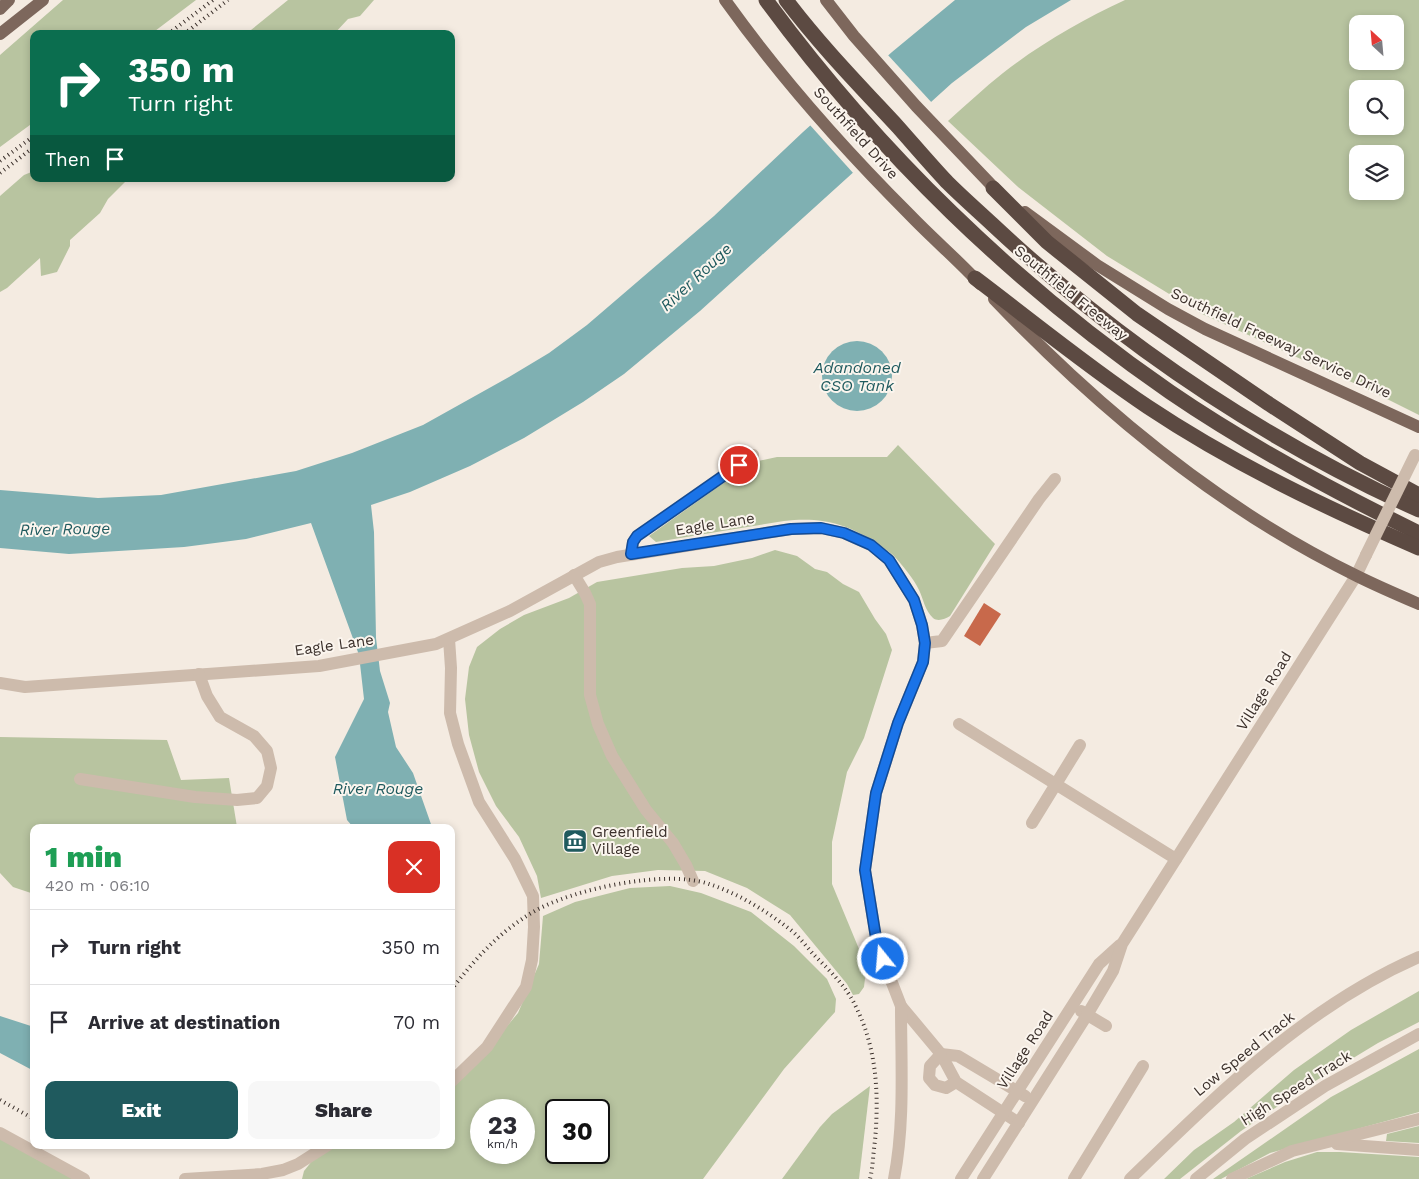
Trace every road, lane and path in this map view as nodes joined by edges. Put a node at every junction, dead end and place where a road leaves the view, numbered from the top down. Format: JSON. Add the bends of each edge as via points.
{"nodes":[{"id":1,"x":9,"y":0,"type":"edge"},
{"id":2,"x":43,"y":0,"type":"edge"},
{"id":3,"x":725,"y":0,"type":"edge"},
{"id":4,"x":766,"y":0,"type":"edge"},
{"id":5,"x":786,"y":0,"type":"edge"},
{"id":6,"x":826,"y":0,"type":"edge"},
{"id":7,"x":0,"y":9,"type":"edge"},
{"id":8,"x":0,"y":34,"type":"edge"},
{"id":9,"x":993,"y":188,"type":"junction"},
{"id":10,"x":975,"y":278,"type":"junction"},
{"id":11,"x":1419,"y":427,"type":"edge"},
{"id":12,"x":1417,"y":452,"type":"edge"},
{"id":13,"x":753,"y":455,"type":"dead end"},
{"id":14,"x":1055,"y":480,"type":"dead end"},
{"id":15,"x":1419,"y":495,"type":"edge"},
{"id":16,"x":1419,"y":510,"type":"edge"},
{"id":17,"x":1419,"y":533,"type":"edge"},
{"id":18,"x":1419,"y":548,"type":"edge"},
{"id":19,"x":631,"y":554,"type":"junction"},
{"id":20,"x":574,"y":575,"type":"junction"},
{"id":21,"x":1356,"y":576,"type":"junction"},
{"id":22,"x":1419,"y":604,"type":"edge"},
{"id":23,"x":449,"y":639,"type":"junction"},
{"id":24,"x":925,"y":643,"type":"junction"},
{"id":25,"x":199,"y":674,"type":"junction"},
{"id":26,"x":0,"y":683,"type":"edge"},
{"id":27,"x":959,"y":724,"type":"dead end"},
{"id":28,"x":1080,"y":746,"type":"dead end"},
{"id":29,"x":80,"y":779,"type":"dead end"},
{"id":30,"x":1056,"y":784,"type":"junction"},
{"id":31,"x":1032,"y":823,"type":"dead end"},
{"id":32,"x":1176,"y":859,"type":"junction"},
{"id":33,"x":693,"y":881,"type":"dead end"},
{"id":34,"x":1122,"y":944,"type":"junction"},
{"id":35,"x":1419,"y":957,"type":"edge"},
{"id":36,"x":1073,"y":1005,"type":"junction"},
{"id":37,"x":901,"y":1006,"type":"junction"},
{"id":38,"x":1087,"y":1014,"type":"junction"},
{"id":39,"x":1106,"y":1026,"type":"dead end"},
{"id":40,"x":1419,"y":1034,"type":"edge"},
{"id":41,"x":941,"y":1054,"type":"junction"},
{"id":42,"x":1143,"y":1066,"type":"dead end"},
{"id":43,"x":455,"y":1078,"type":"edge"},
{"id":44,"x":956,"y":1082,"type":"junction"},
{"id":45,"x":1018,"y":1092,"type":"junction"},
{"id":46,"x":1033,"y":1101,"type":"junction"},
{"id":47,"x":1004,"y":1113,"type":"junction"},
{"id":48,"x":1419,"y":1119,"type":"edge"},
{"id":49,"x":1019,"y":1123,"type":"junction"},
{"id":50,"x":0,"y":1133,"type":"edge"},
{"id":51,"x":1325,"y":1144,"type":"junction"},
{"id":52,"x":322,"y":1149,"type":"edge"},
{"id":53,"x":1419,"y":1150,"type":"edge"},
{"id":54,"x":285,"y":1175,"type":"edge"},
{"id":55,"x":84,"y":1179,"type":"edge"},
{"id":56,"x":185,"y":1179,"type":"edge"},
{"id":57,"x":894,"y":1179,"type":"edge"},
{"id":58,"x":961,"y":1179,"type":"edge"},
{"id":59,"x":983,"y":1179,"type":"edge"},
{"id":60,"x":1074,"y":1179,"type":"edge"},
{"id":61,"x":1130,"y":1179,"type":"edge"},
{"id":62,"x":1196,"y":1179,"type":"edge"},
{"id":63,"x":1232,"y":1179,"type":"edge"}],
"edges":[{"from":1,"to":7,"type":"main road"},
{"from":2,"to":8,"type":"main road"},
{"from":3,"to":10,"type":"main road","name":"Southfield Drive","via":[[770,60],[852,155]]},
{"from":4,"to":17,"type":"highway","name":"Southfield Freeway","via":[[818,69],[936,198],[978,239],[1080,327],[1169,392],[1248,442]]},
{"from":5,"to":16,"type":"highway","name":"Southfield Freeway","via":[[832,57],[948,183],[1039,268],[1090,310],[1192,384],[1253,423]]},
{"from":6,"to":9,"type":"main road","name":"Southfield Freeway Service Drive","via":[[916,106]]},
{"from":9,"to":11,"type":"main road","name":"Southfield Freeway Service Drive","via":[[1097,265],[1168,309]]},
{"from":9,"to":15,"type":"highway","via":[[1047,242],[1137,314],[1277,410],[1360,463]]},
{"from":10,"to":18,"type":"highway","via":[[1181,428],[1275,480]]},
{"from":10,"to":21,"type":"main road","name":"Southfield Drive","via":[[1064,370],[1133,430],[1228,500]]},
{"from":12,"to":21,"type":"street","name":"Village Road","bridge":true},
{"from":13,"to":19,"type":"street","via":[[637,536]]},
{"from":14,"to":24,"type":"street","via":[[942,641]]},
{"from":19,"to":20,"type":"street","name":"Eagle Lane","via":[[599,562]]},
{"from":19,"to":24,"type":"street","name":"Eagle Lane","via":[[791,529],[821,528],[844,533],[871,545],[889,560],[914,600]]},
{"from":20,"to":23,"type":"street","name":"Eagle Lane","via":[[510,611]]},
{"from":20,"to":33,"type":"street","via":[[590,604],[590,695],[598,724],[612,756],[646,810],[673,843]]},
{"from":21,"to":22,"type":"main road","name":"Southfield Drive"},
{"from":21,"to":32,"type":"street","name":"Village Road"},
{"from":23,"to":25,"type":"street","name":"Eagle Lane","via":[[319,666]]},
{"from":23,"to":43,"type":"street","via":[[450,713],[458,744],[479,802],[515,859],[533,896],[534,927],[526,987],[487,1047]]},
{"from":24,"to":37,"type":"street","name":"Eagle Lane","via":[[923,662],[898,723],[876,793],[865,870],[877,944]]},
{"from":25,"to":26,"type":"street","name":"Eagle Lane","via":[[25,687]]},
{"from":25,"to":29,"type":"street","via":[[220,717],[254,736],[267,751],[271,768],[267,786],[257,798],[195,797]]},
{"from":27,"to":30,"type":"street"},
{"from":28,"to":30,"type":"street"},
{"from":30,"to":31,"type":"street"},
{"from":30,"to":32,"type":"street"},
{"from":32,"to":34,"type":"street","name":"Village Road"},
{"from":34,"to":36,"type":"street","name":"Village Road","via":[[1099,964]]},
{"from":34,"to":38,"type":"street","name":"Village Road","via":[[1113,971]]},
{"from":35,"to":61,"type":"street","name":"Low Speed Track","via":[[1346,996],[1277,1044],[1212,1100]]},
{"from":36,"to":38,"type":"street"},
{"from":36,"to":45,"type":"street","name":"Village Road"},
{"from":37,"to":41,"type":"street","name":"Eagle Lane"},
{"from":37,"to":57,"type":"street","via":[[899,1138]]},
{"from":38,"to":39,"type":"street"},
{"from":38,"to":46,"type":"street","name":"Village Road"},
{"from":40,"to":62,"type":"street","name":"High Speed Track","via":[[1325,1086],[1245,1139]]},
{"from":41,"to":44,"type":"street","name":"Eagle Lane"},
{"from":41,"to":44,"type":"street","via":[[930,1066],[929,1078],[935,1085],[946,1088]]},
{"from":41,"to":45,"type":"street","via":[[958,1056]]},
{"from":42,"to":60,"type":"street"},
{"from":44,"to":47,"type":"street","name":"Eagle Lane"},
{"from":45,"to":46,"type":"street"},
{"from":45,"to":47,"type":"street","name":"Village Road"},
{"from":46,"to":49,"type":"street","name":"Village Road"},
{"from":47,"to":49,"type":"street","name":"Eagle Lane"},
{"from":47,"to":58,"type":"street","name":"Village Road"},
{"from":48,"to":51,"type":"street"},
{"from":49,"to":59,"type":"street","name":"Village Road"},
{"from":50,"to":55,"type":"street"},
{"from":51,"to":53,"type":"street"},
{"from":51,"to":63,"type":"street","via":[[1292,1151]]},
{"from":52,"to":54,"type":"street"},
{"from":54,"to":56,"type":"street"}]}
